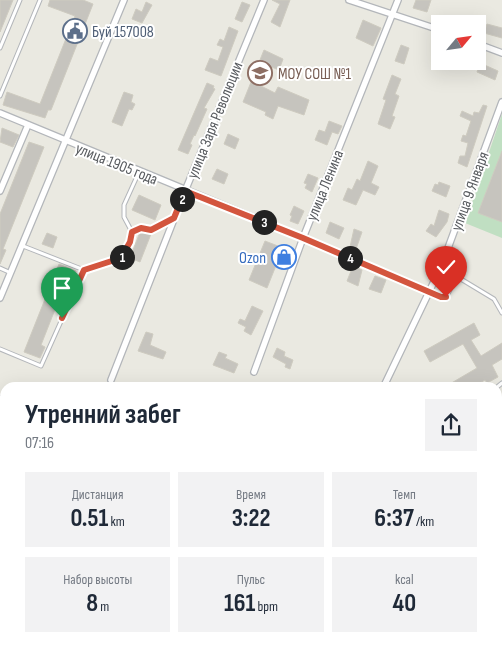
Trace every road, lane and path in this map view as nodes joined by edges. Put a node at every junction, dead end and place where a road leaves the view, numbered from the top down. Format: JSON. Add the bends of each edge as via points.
{"nodes":[{"id":1,"x":20,"y":0,"type":"edge"},
{"id":2,"x":40,"y":0,"type":"edge"},
{"id":3,"x":124,"y":0,"type":"edge"},
{"id":4,"x":264,"y":0,"type":"edge"},
{"id":5,"x":349,"y":0,"type":"edge"},
{"id":6,"x":398,"y":0,"type":"edge"},
{"id":7,"x":393,"y":13,"type":"junction"},
{"id":8,"x":431,"y":27,"type":"edge"},
{"id":9,"x":486,"y":47,"type":"edge"},
{"id":10,"x":0,"y":48,"type":"edge"},
{"id":11,"x":502,"y":53,"type":"edge"},
{"id":12,"x":0,"y":96,"type":"edge"},
{"id":13,"x":502,"y":102,"type":"edge"},
{"id":14,"x":0,"y":113,"type":"edge"},
{"id":15,"x":28,"y":125,"type":"junction"},
{"id":16,"x":64,"y":141,"type":"junction"},
{"id":17,"x":139,"y":172,"type":"junction"},
{"id":18,"x":0,"y":191,"type":"edge"},
{"id":19,"x":185,"y":191,"type":"junction"},
{"id":20,"x":174,"y":218,"type":"junction"},
{"id":21,"x":132,"y":232,"type":"junction"},
{"id":22,"x":303,"y":238,"type":"junction"},
{"id":23,"x":23,"y":246,"type":"junction"},
{"id":24,"x":441,"y":267,"type":"junction"},
{"id":25,"x":0,"y":268,"type":"edge"},
{"id":26,"x":84,"y":270,"type":"junction"},
{"id":27,"x":11,"y":273,"type":"junction"},
{"id":28,"x":454,"y":275,"type":"junction"},
{"id":29,"x":428,"y":292,"type":"junction"},
{"id":30,"x":0,"y":298,"type":"edge"},
{"id":31,"x":502,"y":313,"type":"edge"},
{"id":32,"x":0,"y":349,"type":"edge"},
{"id":33,"x":254,"y":372,"type":"dead end"},
{"id":34,"x":111,"y":380,"type":"dead end"},
{"id":35,"x":386,"y":382,"type":"edge"}],
"edges":[{"from":1,"to":10,"type":"lane"},
{"from":2,"to":12,"type":"lane"},
{"from":3,"to":16,"type":"street"},
{"from":4,"to":19,"type":"street","name":"улица Заря Революции"},
{"from":5,"to":7,"type":"street"},
{"from":6,"to":7,"type":"street","name":"улица Ленина"},
{"from":7,"to":8,"type":"street"},
{"from":7,"to":22,"type":"street","name":"улица Ленина"},
{"from":9,"to":11,"type":"street"},
{"from":13,"to":24,"type":"street","name":"улица 9 Января"},
{"from":14,"to":15,"type":"street","name":"улица 1905 года"},
{"from":15,"to":16,"type":"street","name":"улица 1905 года"},
{"from":15,"to":18,"type":"street"},
{"from":16,"to":17,"type":"street","name":"улица 1905 года"},
{"from":16,"to":23,"type":"street"},
{"from":17,"to":19,"type":"street","name":"улица 1905 года"},
{"from":17,"to":21,"type":"lane","via":[[124,204],[124,217]]},
{"from":19,"to":20,"type":"street","name":"улица Заря Революции"},
{"from":19,"to":22,"type":"street","name":"улица 1905 года"},
{"from":20,"to":21,"type":"lane","via":[[151,230],[141,228]]},
{"from":20,"to":34,"type":"street","name":"улица Заря Революции"},
{"from":21,"to":26,"type":"lane","via":[[121,258]]},
{"from":22,"to":29,"type":"street","name":"улица 1905 года"},
{"from":22,"to":33,"type":"street","name":"улица Ленина"},
{"from":23,"to":26,"type":"lane"},
{"from":23,"to":27,"type":"street"},
{"from":24,"to":28,"type":"lane"},
{"from":24,"to":29,"type":"street","name":"улица 9 Января"},
{"from":25,"to":27,"type":"lane"},
{"from":26,"to":32,"type":"lane","via":[[41,366]]},
{"from":27,"to":30,"type":"street"},
{"from":28,"to":29,"type":"lane","via":[[446,297]]},
{"from":28,"to":31,"type":"lane","via":[[494,299]]},
{"from":29,"to":35,"type":"street","name":"улица 9 Января"}]}
